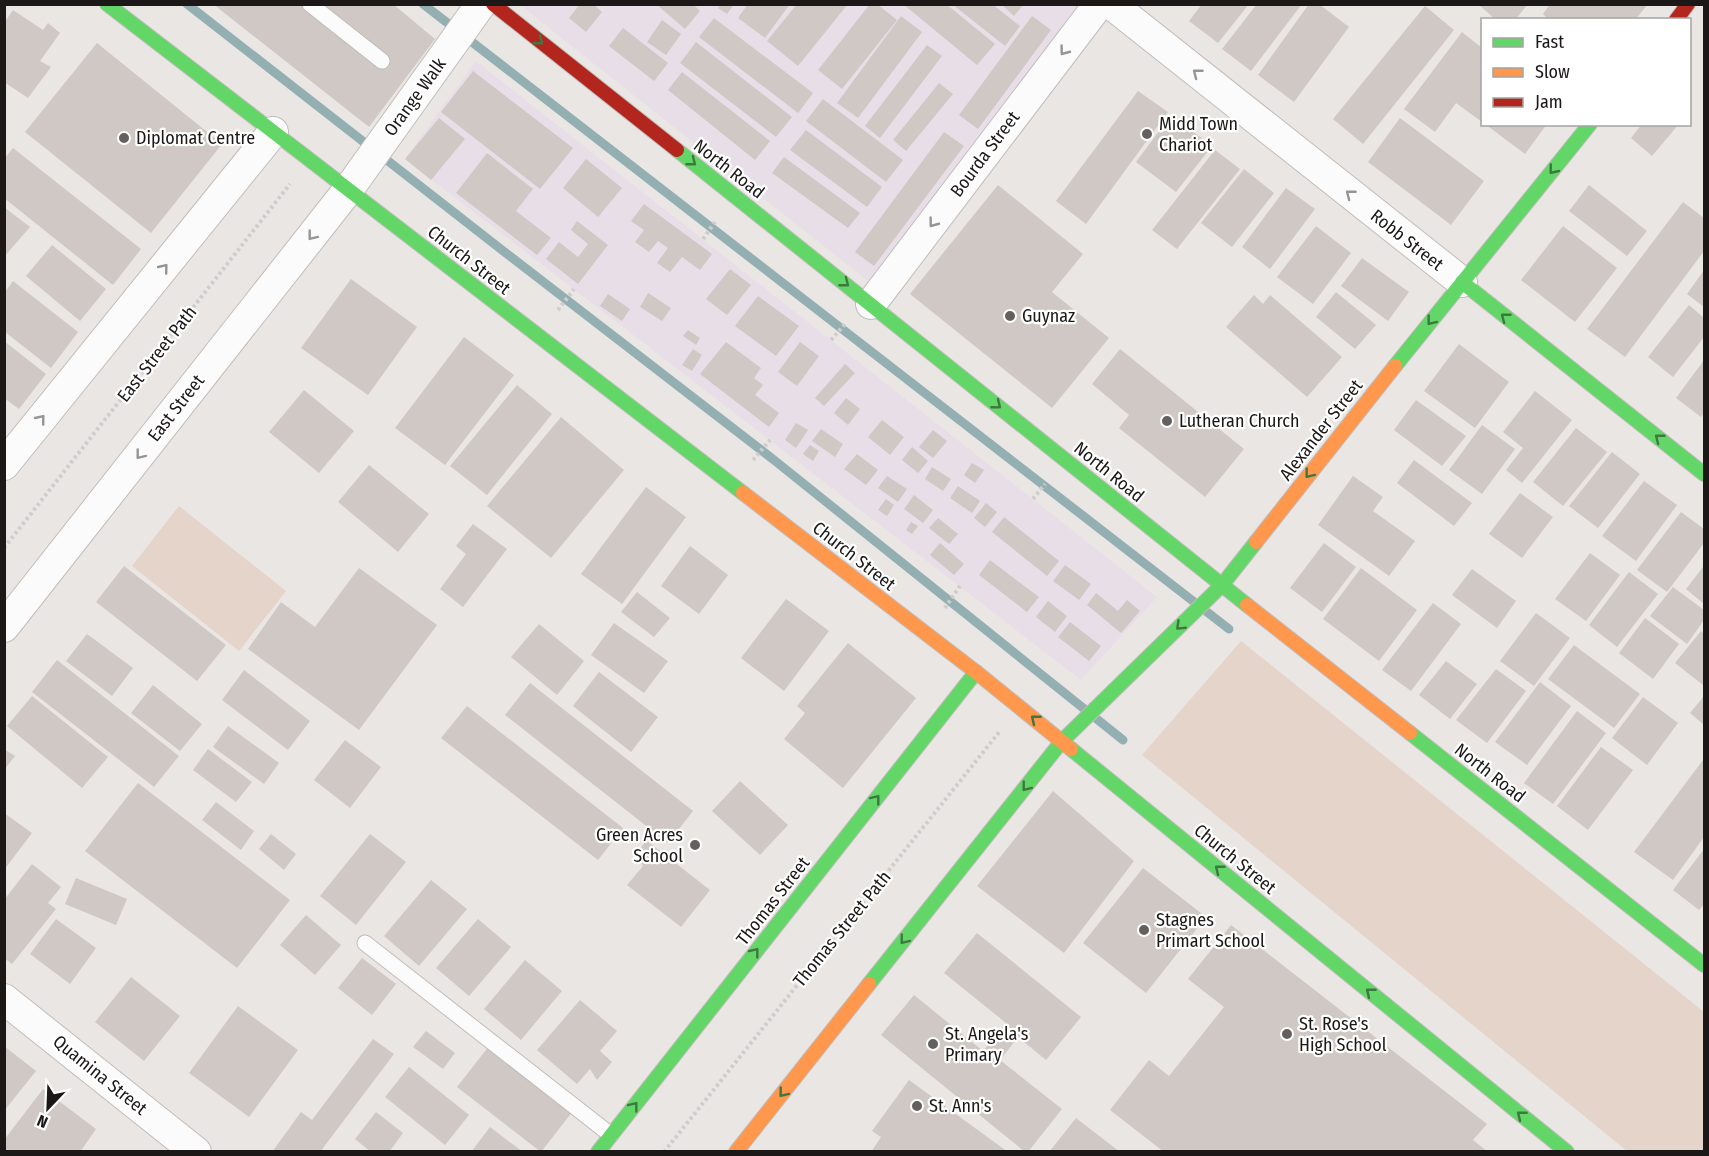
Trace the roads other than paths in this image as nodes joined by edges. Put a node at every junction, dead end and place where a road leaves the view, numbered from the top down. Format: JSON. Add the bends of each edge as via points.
{"nodes":[{"id":1,"x":107,"y":4,"type":"edge"},
{"id":2,"x":310,"y":4,"type":"edge"},
{"id":3,"x":481,"y":4,"type":"edge"},
{"id":4,"x":493,"y":4,"type":"edge"},
{"id":5,"x":1099,"y":4,"type":"edge"},
{"id":6,"x":1111,"y":4,"type":"edge"},
{"id":7,"x":1688,"y":4,"type":"edge"},
{"id":8,"x":1678,"y":18,"type":"edge"},
{"id":9,"x":382,"y":61,"type":"dead end"},
{"id":10,"x":1588,"y":126,"type":"edge"},
{"id":11,"x":273,"y":132,"type":"junction"},
{"id":12,"x":348,"y":190,"type":"junction"},
{"id":13,"x":1462,"y":282,"type":"junction"},
{"id":14,"x":871,"y":304,"type":"junction"},
{"id":15,"x":4,"y":465,"type":"edge"},
{"id":16,"x":1704,"y":474,"type":"edge"},
{"id":17,"x":1222,"y":585,"type":"junction"},
{"id":18,"x":4,"y":627,"type":"edge"},
{"id":19,"x":976,"y":672,"type":"junction"},
{"id":20,"x":1062,"y":741,"type":"junction"},
{"id":21,"x":365,"y":943,"type":"dead end"},
{"id":22,"x":1704,"y":964,"type":"edge"},
{"id":23,"x":4,"y":999,"type":"edge"},
{"id":24,"x":611,"y":1135,"type":"junction"},
{"id":25,"x":196,"y":1152,"type":"edge"},
{"id":26,"x":598,"y":1152,"type":"edge"},
{"id":27,"x":736,"y":1152,"type":"edge"},
{"id":28,"x":1567,"y":1152,"type":"edge"}],
"edges":[{"from":1,"to":11,"type":"street","name":"Church Street"},
{"from":2,"to":9,"type":"lane"},
{"from":3,"to":12,"type":"street","name":"Orange Walk"},
{"from":4,"to":14,"type":"street","name":"North Road","one_way":true},
{"from":5,"to":14,"type":"street","name":"Bourda Street","one_way":true},
{"from":13,"to":6,"type":"street","name":"Robb Street","one_way":true},
{"from":7,"to":8,"type":"street"},
{"from":10,"to":13,"type":"street","name":"Alexander Street","one_way":true},
{"from":11,"to":12,"type":"street","name":"Church Street"},
{"from":15,"to":11,"type":"street","one_way":true},
{"from":12,"to":18,"type":"street","name":"East Street","one_way":true},
{"from":12,"to":19,"type":"street","name":"Church Street"},
{"from":16,"to":13,"type":"street","name":"Robb Street","one_way":true},
{"from":13,"to":17,"type":"street","name":"Alexander Street","one_way":true},
{"from":14,"to":17,"type":"street","name":"North Road","one_way":true},
{"from":17,"to":20,"type":"street","name":"Alexander Street","one_way":true},
{"from":17,"to":22,"type":"street","name":"North Road"},
{"from":20,"to":19,"type":"street","name":"Church Street","one_way":true},
{"from":24,"to":19,"type":"street","name":"Thomas Street","one_way":true},
{"from":20,"to":27,"type":"street","one_way":true},
{"from":28,"to":20,"type":"street","name":"Church Street","one_way":true},
{"from":21,"to":24,"type":"lane"},
{"from":23,"to":25,"type":"street","name":"Quamina Street"},
{"from":24,"to":26,"type":"street","name":"Thomas Street"}]}
